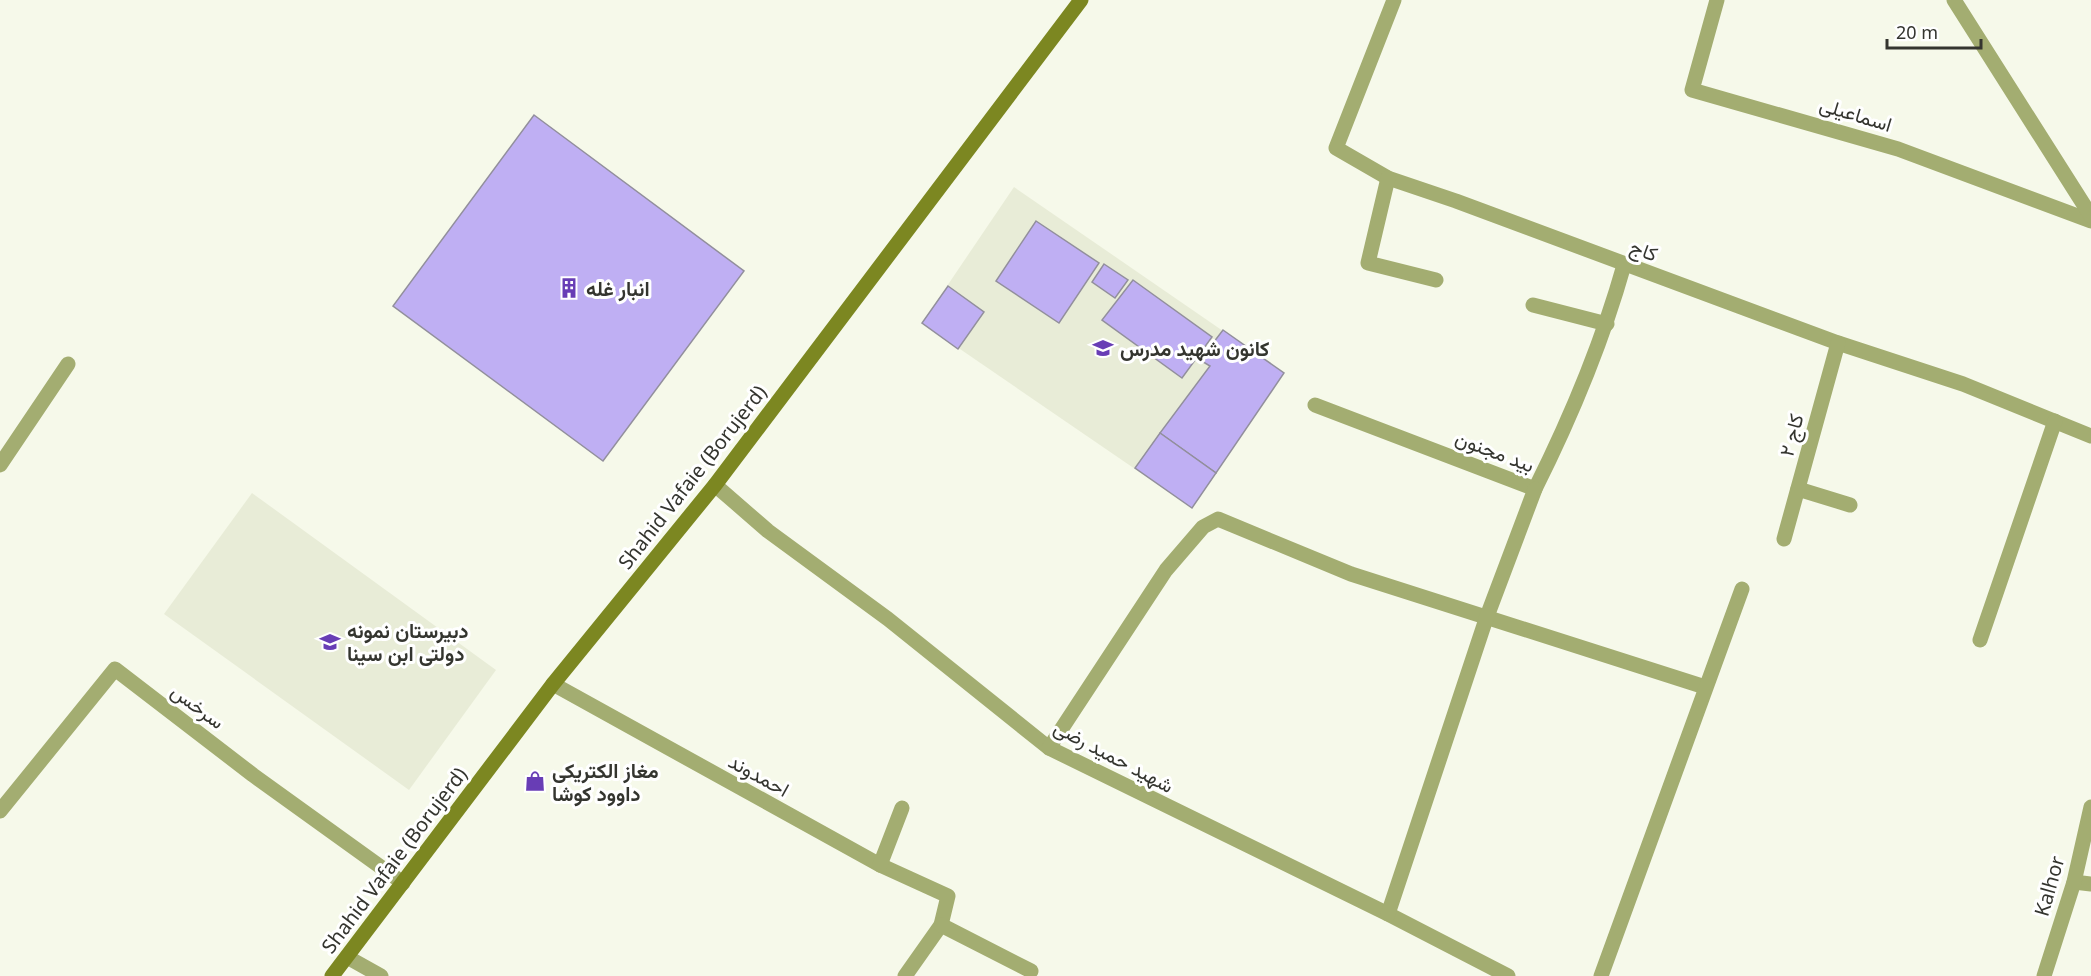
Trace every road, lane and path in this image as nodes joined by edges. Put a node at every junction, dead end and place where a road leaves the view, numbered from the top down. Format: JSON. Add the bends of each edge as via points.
{"nodes":[{"id":1,"x":1081,"y":0,"type":"edge"},
{"id":2,"x":1394,"y":0,"type":"edge"},
{"id":3,"x":1718,"y":0,"type":"edge"},
{"id":4,"x":1954,"y":0,"type":"edge"},
{"id":5,"x":1388,"y":178,"type":"junction"},
{"id":6,"x":2091,"y":216,"type":"edge"},
{"id":7,"x":2091,"y":221,"type":"edge"},
{"id":8,"x":1624,"y":265,"type":"junction"},
{"id":9,"x":1436,"y":280,"type":"dead end"},
{"id":10,"x":1533,"y":305,"type":"dead end"},
{"id":11,"x":1607,"y":324,"type":"junction"},
{"id":12,"x":1838,"y":343,"type":"junction"},
{"id":13,"x":68,"y":364,"type":"dead end"},
{"id":14,"x":1315,"y":405,"type":"dead end"},
{"id":15,"x":2055,"y":421,"type":"junction"},
{"id":16,"x":2091,"y":436,"type":"edge"},
{"id":17,"x":0,"y":465,"type":"edge"},
{"id":18,"x":715,"y":485,"type":"junction"},
{"id":19,"x":1535,"y":489,"type":"junction"},
{"id":20,"x":1798,"y":489,"type":"junction"},
{"id":21,"x":1850,"y":505,"type":"dead end"},
{"id":22,"x":1784,"y":539,"type":"dead end"},
{"id":23,"x":1742,"y":589,"type":"dead end"},
{"id":24,"x":1486,"y":619,"type":"junction"},
{"id":25,"x":1980,"y":640,"type":"dead end"},
{"id":26,"x":553,"y":684,"type":"junction"},
{"id":27,"x":1705,"y":687,"type":"junction"},
{"id":28,"x":1049,"y":748,"type":"junction"},
{"id":29,"x":2091,"y":807,"type":"edge"},
{"id":30,"x":902,"y":808,"type":"dead end"},
{"id":31,"x":0,"y":811,"type":"edge"},
{"id":32,"x":880,"y":866,"type":"junction"},
{"id":33,"x":2074,"y":882,"type":"junction"},
{"id":34,"x":403,"y":883,"type":"junction"},
{"id":35,"x":2091,"y":884,"type":"edge"},
{"id":36,"x":1388,"y":914,"type":"junction"},
{"id":37,"x":941,"y":925,"type":"junction"},
{"id":38,"x":347,"y":957,"type":"junction"},
{"id":39,"x":1031,"y":971,"type":"dead end"},
{"id":40,"x":333,"y":976,"type":"edge"},
{"id":41,"x":381,"y":976,"type":"edge"},
{"id":42,"x":905,"y":976,"type":"edge"},
{"id":43,"x":1508,"y":976,"type":"edge"},
{"id":44,"x":1602,"y":976,"type":"edge"},
{"id":45,"x":2044,"y":976,"type":"edge"}],
"edges":[{"from":1,"to":18,"type":"main road","name":"Shahid Vafaie (Borujerd)"},
{"from":2,"to":5,"type":"street","name":"کاج","via":[[1336,148]]},
{"from":3,"to":7,"type":"street","name":"اسماعیلی","via":[[1692,90],[1898,149]]},
{"from":4,"to":6,"type":"street"},
{"from":5,"to":8,"type":"street","name":"کاج"},
{"from":5,"to":9,"type":"street","via":[[1368,263]]},
{"from":8,"to":11,"type":"street","name":"بید مجنون"},
{"from":8,"to":12,"type":"street","name":"کاج"},
{"from":10,"to":11,"type":"street"},
{"from":11,"to":19,"type":"street","name":"بید مجنون"},
{"from":12,"to":15,"type":"street","name":"کاج","via":[[1963,384]]},
{"from":12,"to":20,"type":"street","name":"کاج ۲"},
{"from":13,"to":17,"type":"street"},
{"from":14,"to":19,"type":"street","name":"بید مجنون"},
{"from":15,"to":16,"type":"street","name":"کاج"},
{"from":15,"to":25,"type":"street"},
{"from":18,"to":26,"type":"main road","name":"Shahid Vafaie (Borujerd)"},
{"from":18,"to":28,"type":"street","name":"شهید حمید رضی","via":[[768,531],[888,619]]},
{"from":19,"to":24,"type":"street"},
{"from":20,"to":21,"type":"street"},
{"from":20,"to":22,"type":"street","name":"کاج ۲"},
{"from":23,"to":27,"type":"street"},
{"from":24,"to":27,"type":"street"},
{"from":24,"to":28,"type":"street","via":[[1351,574],[1218,519],[1203,527],[1166,570]]},
{"from":24,"to":36,"type":"street"},
{"from":26,"to":32,"type":"street","name":"احمدوند"},
{"from":26,"to":34,"type":"main road","name":"Shahid Vafaie (Borujerd)"},
{"from":27,"to":44,"type":"street"},
{"from":28,"to":36,"type":"street","name":"شهید حمید رضی"},
{"from":29,"to":33,"type":"street","name":"Kalhor"},
{"from":30,"to":32,"type":"street"},
{"from":31,"to":34,"type":"street","name":"سرخس","via":[[115,669]]},
{"from":32,"to":37,"type":"street","name":"احمدوند","via":[[948,896]]},
{"from":33,"to":35,"type":"street"},
{"from":33,"to":45,"type":"street","name":"Kalhor"},
{"from":34,"to":38,"type":"main road","name":"Shahid Vafaie (Borujerd)"},
{"from":36,"to":43,"type":"street","name":"شهید حمید رضی"},
{"from":37,"to":39,"type":"street"},
{"from":37,"to":42,"type":"street"},
{"from":38,"to":40,"type":"main road","name":"Shahid Vafaie (Borujerd)"},
{"from":38,"to":41,"type":"street"}]}
